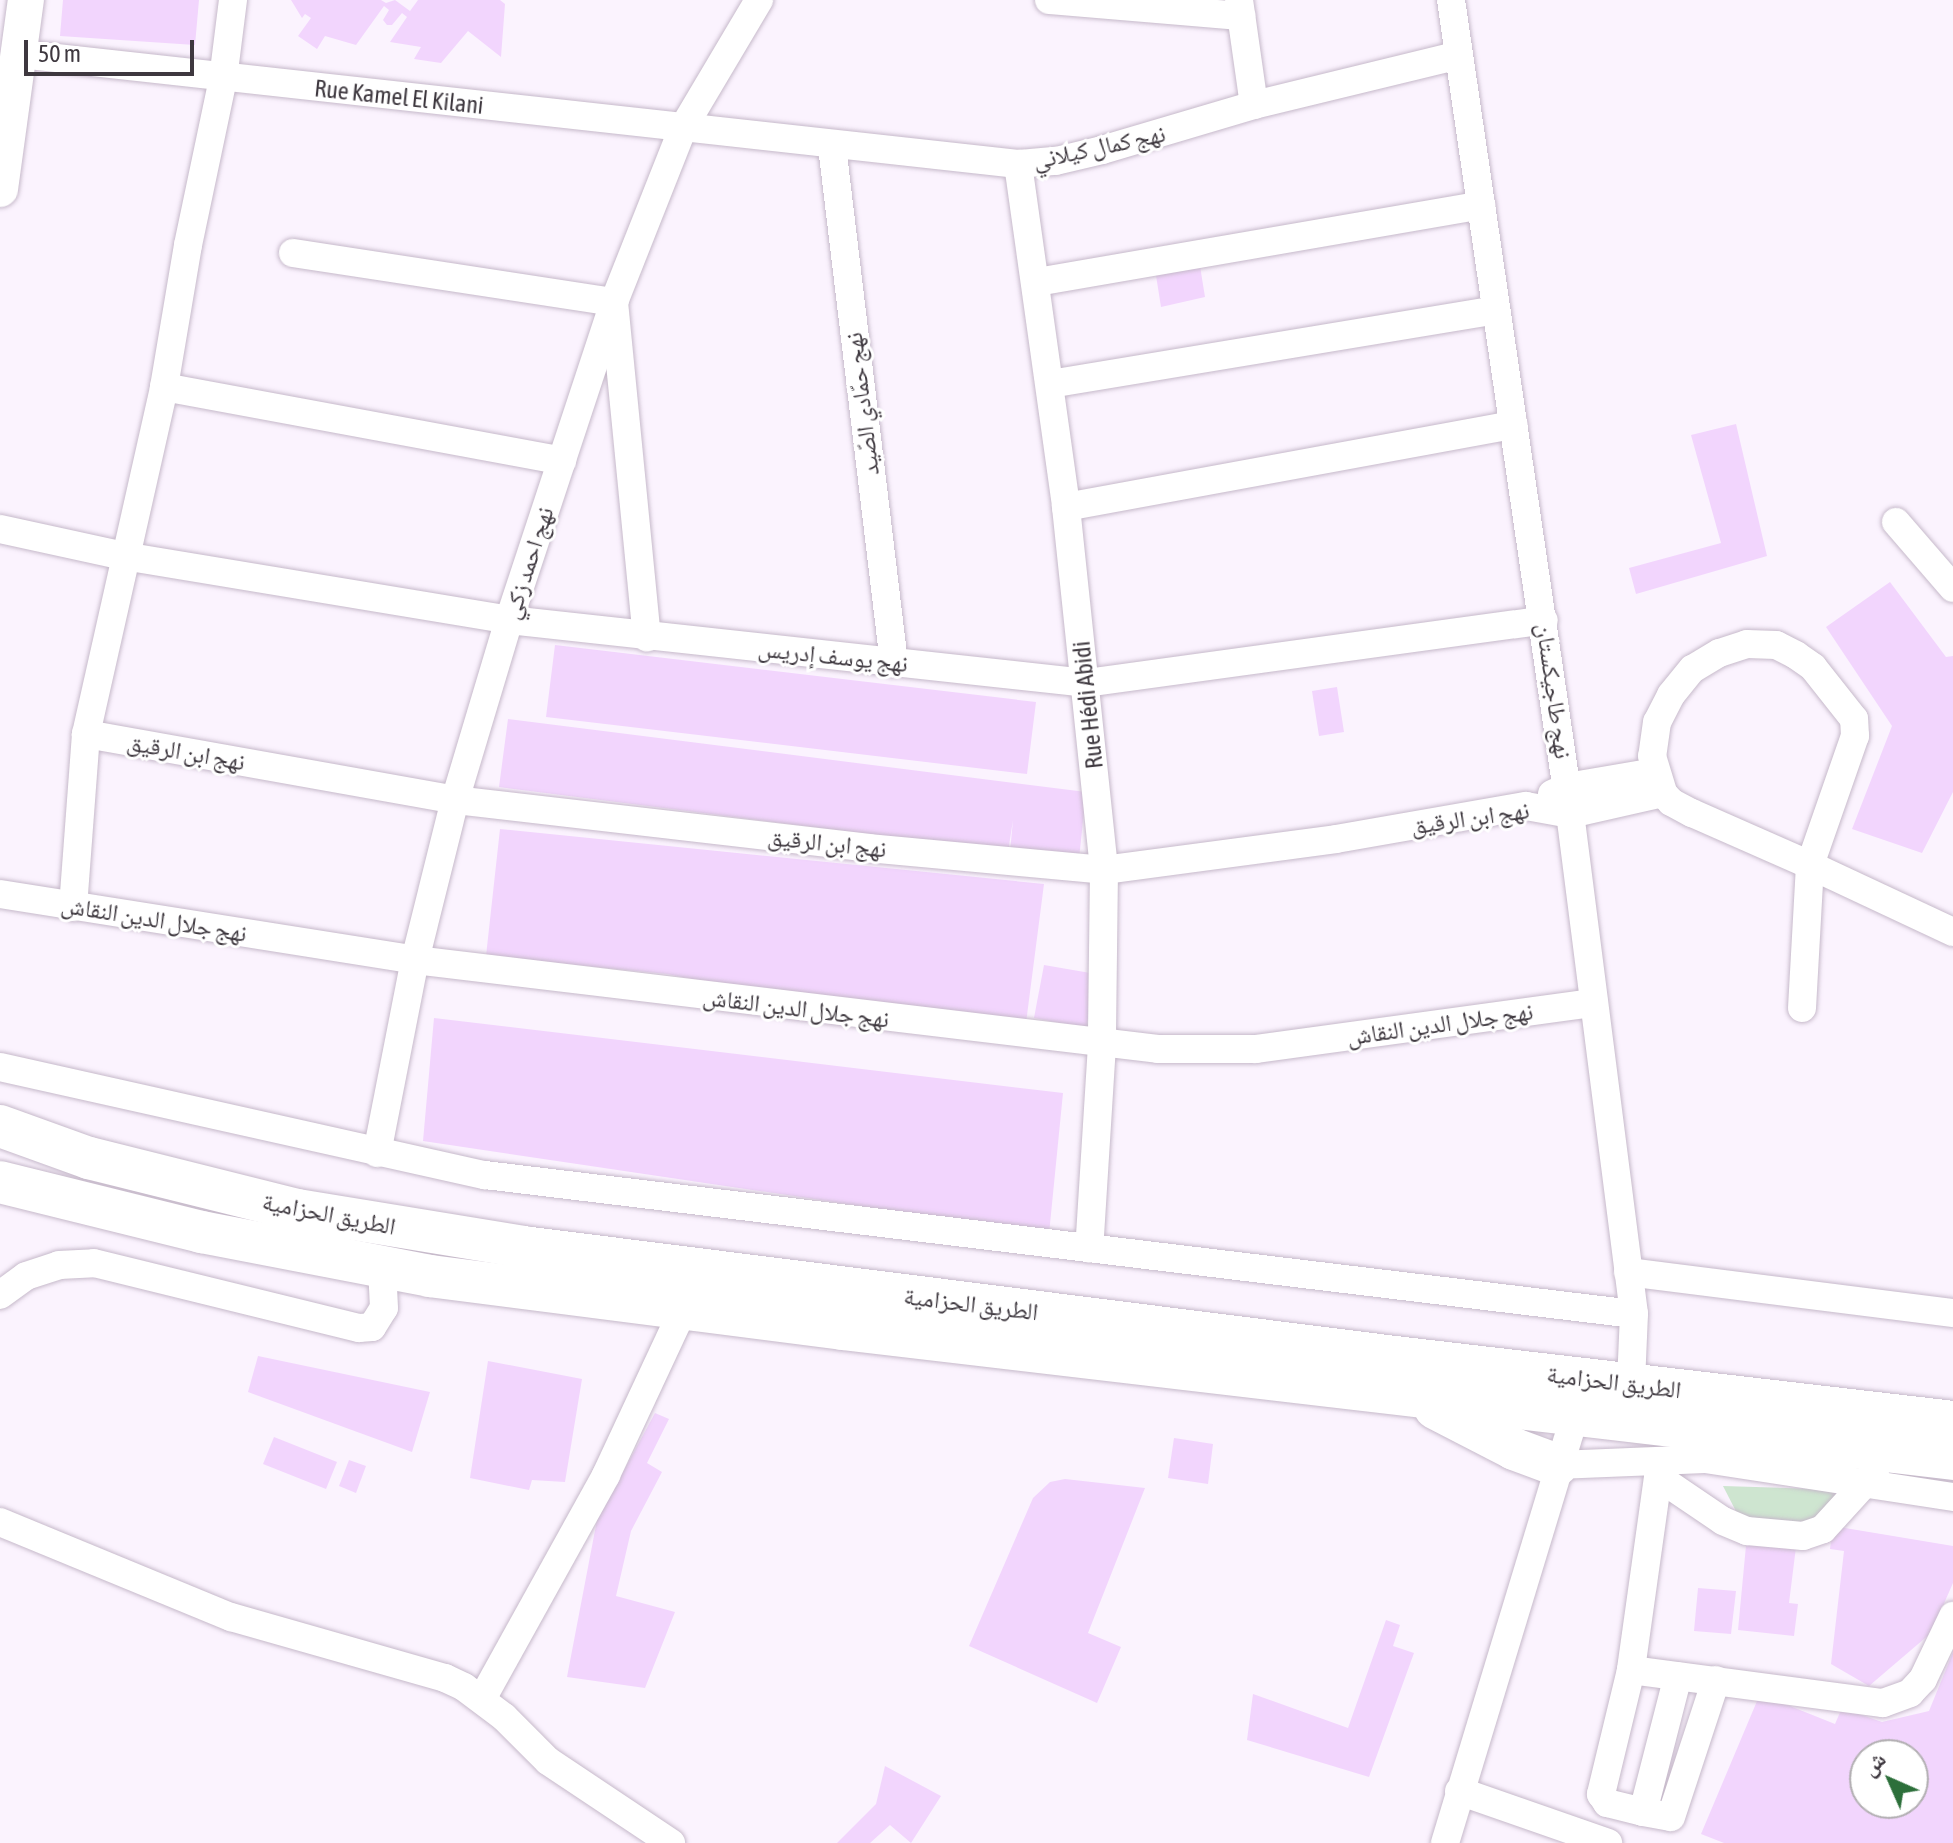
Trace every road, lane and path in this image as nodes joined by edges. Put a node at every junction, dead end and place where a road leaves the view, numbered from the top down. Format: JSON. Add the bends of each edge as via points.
{"nodes":[{"id":1,"x":26,"y":0,"type":"edge"},
{"id":2,"x":233,"y":0,"type":"edge"},
{"id":3,"x":759,"y":0,"type":"edge"},
{"id":4,"x":1049,"y":0,"type":"edge"},
{"id":5,"x":1451,"y":0,"type":"edge"},
{"id":6,"x":1240,"y":8,"type":"edge"},
{"id":7,"x":20,"y":54,"type":"junction"},
{"id":8,"x":1459,"y":55,"type":"junction"},
{"id":9,"x":223,"y":79,"type":"junction"},
{"id":10,"x":1254,"y":105,"type":"junction"},
{"id":11,"x":683,"y":128,"type":"junction"},
{"id":12,"x":832,"y":146,"type":"junction"},
{"id":13,"x":1018,"y":164,"type":"junction"},
{"id":14,"x":0,"y":189,"type":"edge"},
{"id":15,"x":1481,"y":205,"type":"junction"},
{"id":16,"x":293,"y":253,"type":"dead end"},
{"id":17,"x":1037,"y":282,"type":"junction"},
{"id":18,"x":614,"y":302,"type":"junction"},
{"id":19,"x":1496,"y":310,"type":"junction"},
{"id":20,"x":1050,"y":384,"type":"junction"},
{"id":21,"x":164,"y":387,"type":"junction"},
{"id":22,"x":1514,"y":425,"type":"junction"},
{"id":23,"x":562,"y":461,"type":"junction"},
{"id":24,"x":1066,"y":507,"type":"junction"},
{"id":25,"x":1896,"y":522,"type":"dead end"},
{"id":26,"x":0,"y":529,"type":"edge"},
{"id":27,"x":124,"y":556,"type":"junction"},
{"id":28,"x":1953,"y":588,"type":"edge"},
{"id":29,"x":509,"y":620,"type":"junction"},
{"id":30,"x":1544,"y":620,"type":"junction"},
{"id":31,"x":647,"y":637,"type":"junction"},
{"id":32,"x":894,"y":663,"type":"junction"},
{"id":33,"x":1086,"y":683,"type":"junction"},
{"id":34,"x":86,"y":734,"type":"junction"},
{"id":35,"x":1659,"y":783,"type":"junction"},
{"id":36,"x":455,"y":800,"type":"junction"},
{"id":37,"x":1569,"y":800,"type":"junction"},
{"id":38,"x":1810,"y":865,"type":"junction"},
{"id":39,"x":1104,"y":870,"type":"junction"},
{"id":40,"x":0,"y":894,"type":"edge"},
{"id":41,"x":73,"y":907,"type":"junction"},
{"id":42,"x":1953,"y":932,"type":"edge"},
{"id":43,"x":415,"y":960,"type":"junction"},
{"id":44,"x":1594,"y":1003,"type":"junction"},
{"id":45,"x":1802,"y":1008,"type":"dead end"},
{"id":46,"x":1102,"y":1045,"type":"junction"},
{"id":47,"x":0,"y":1067,"type":"edge"},
{"id":48,"x":0,"y":1126,"type":"edge"},
{"id":49,"x":377,"y":1153,"type":"junction"},
{"id":50,"x":0,"y":1182,"type":"edge"},
{"id":51,"x":0,"y":1212,"type":"edge"},
{"id":52,"x":130,"y":1214,"type":"junction"},
{"id":53,"x":1089,"y":1249,"type":"junction"},
{"id":54,"x":382,"y":1267,"type":"junction"},
{"id":55,"x":1628,"y":1272,"type":"junction"},
{"id":56,"x":0,"y":1295,"type":"edge"},
{"id":57,"x":684,"y":1308,"type":"junction"},
{"id":58,"x":1953,"y":1313,"type":"edge"},
{"id":59,"x":1634,"y":1314,"type":"junction"},
{"id":60,"x":1631,"y":1384,"type":"junction"},
{"id":61,"x":1405,"y":1395,"type":"junction"},
{"id":62,"x":1575,"y":1415,"type":"junction"},
{"id":63,"x":1953,"y":1422,"type":"edge"},
{"id":64,"x":1896,"y":1450,"type":"junction"},
{"id":65,"x":1660,"y":1454,"type":"junction"},
{"id":66,"x":1953,"y":1459,"type":"edge"},
{"id":67,"x":1557,"y":1465,"type":"junction"},
{"id":68,"x":1866,"y":1481,"type":"junction"},
{"id":69,"x":1953,"y":1497,"type":"edge"},
{"id":70,"x":0,"y":1522,"type":"edge"},
{"id":71,"x":1953,"y":1616,"type":"edge"},
{"id":72,"x":1631,"y":1670,"type":"junction"},
{"id":73,"x":1678,"y":1676,"type":"junction"},
{"id":74,"x":1716,"y":1680,"type":"junction"},
{"id":75,"x":482,"y":1699,"type":"junction"},
{"id":76,"x":1459,"y":1791,"type":"junction"},
{"id":77,"x":1643,"y":1812,"type":"junction"},
{"id":78,"x":671,"y":1843,"type":"edge"},
{"id":79,"x":1445,"y":1843,"type":"edge"},
{"id":80,"x":1608,"y":1843,"type":"edge"}],
"edges":[{"from":1,"to":7,"type":"main road"},
{"from":2,"to":9,"type":"street"},
{"from":3,"to":11,"type":"street","name":"نهج احمد زكي"},
{"from":4,"to":6,"type":"street"},
{"from":5,"to":8,"type":"street","name":"نهج طاجيكستان"},
{"from":6,"to":10,"type":"street"},
{"from":7,"to":9,"type":"street","name":"Rue Kamel El Kilani"},
{"from":7,"to":14,"type":"main road"},
{"from":8,"to":10,"type":"street","name":"نهج كمال كيلاني"},
{"from":8,"to":15,"type":"street","name":"نهج طاجيكستان"},
{"from":9,"to":11,"type":"street","name":"Rue Kamel El Kilani"},
{"from":9,"to":21,"type":"street"},
{"from":10,"to":13,"type":"street","name":"نهج كمال كيلاني","via":[[1102,150]]},
{"from":11,"to":12,"type":"street","name":"نهج كمال كيلاني"},
{"from":11,"to":18,"type":"street","name":"نهج احمد زكي"},
{"from":12,"to":13,"type":"street","name":"نهج كمال كيلاني"},
{"from":12,"to":32,"type":"street","name":"نهج حمّادي الصّيد"},
{"from":13,"to":17,"type":"street","name":"Rue Hédi Abidi"},
{"from":15,"to":17,"type":"street"},
{"from":15,"to":19,"type":"street","name":"نهج طاجيكستان"},
{"from":16,"to":18,"type":"street"},
{"from":17,"to":20,"type":"street","name":"Rue Hédi Abidi"},
{"from":18,"to":23,"type":"street","name":"نهج احمد زكي"},
{"from":18,"to":31,"type":"street"},
{"from":19,"to":20,"type":"street"},
{"from":19,"to":22,"type":"street","name":"نهج طاجيكستان"},
{"from":20,"to":24,"type":"street","name":"Rue Hédi Abidi"},
{"from":21,"to":23,"type":"street"},
{"from":21,"to":27,"type":"street"},
{"from":22,"to":24,"type":"street"},
{"from":22,"to":30,"type":"street","name":"نهج طاجيكستان"},
{"from":23,"to":29,"type":"street","name":"نهج احمد زكي"},
{"from":24,"to":33,"type":"street","name":"Rue Hédi Abidi"},
{"from":25,"to":28,"type":"street"},
{"from":26,"to":27,"type":"street","name":"نهج يوسف إدريس"},
{"from":27,"to":29,"type":"street","name":"نهج يوسف إدريس"},
{"from":27,"to":34,"type":"street"},
{"from":29,"to":31,"type":"street","name":"نهج يوسف إدريس"},
{"from":29,"to":36,"type":"street","name":"نهج احمد زكي"},
{"from":30,"to":33,"type":"street","name":"نهج يوسف إدريس"},
{"from":30,"to":37,"type":"street","name":"نهج طاجيكستان"},
{"from":31,"to":32,"type":"street","name":"نهج يوسف إدريس"},
{"from":32,"to":33,"type":"street","name":"نهج يوسف إدريس"},
{"from":33,"to":39,"type":"street","name":"Rue Hédi Abidi"},
{"from":34,"to":36,"type":"street","name":"نهج ابن الرقيق"},
{"from":34,"to":41,"type":"street"},
{"from":35,"to":37,"type":"street","name":"نهج ابن الرقيق"},
{"from":35,"to":38,"type":"street","via":[[1671,802]]},
{"from":35,"to":38,"type":"street","via":[[1652,756],[1657,722],[1692,669],[1747,644],[1776,645],[1796,655],[1813,667],[1854,719],[1855,736]]},
{"from":36,"to":39,"type":"street","name":"نهج ابن الرقيق"},
{"from":36,"to":43,"type":"street","name":"نهج احمد زكي"},
{"from":37,"to":39,"type":"street","name":"نهج ابن الرقيق"},
{"from":37,"to":44,"type":"street","name":"نهج طاجيكستان"},
{"from":38,"to":42,"type":"street"},
{"from":38,"to":45,"type":"street"},
{"from":39,"to":46,"type":"street","name":"Rue Hédi Abidi"},
{"from":40,"to":41,"type":"street","name":"نهج جلال الدين النقاش"},
{"from":41,"to":43,"type":"street","name":"نهج جلال الدين النقاش"},
{"from":43,"to":46,"type":"street","name":"نهج جلال الدين النقاش"},
{"from":43,"to":49,"type":"street","name":"نهج احمد زكي"},
{"from":44,"to":46,"type":"street","name":"نهج جلال الدين النقاش","via":[[1256,1049]]},
{"from":44,"to":55,"type":"street","name":"نهج طاجيكستان"},
{"from":46,"to":53,"type":"street","name":"Rue Hédi Abidi"},
{"from":47,"to":49,"type":"street"},
{"from":48,"to":60,"type":"highway","name":"الطريق الحزامية","via":[[104,1162],[298,1210],[430,1233],[790,1283]]},
{"from":49,"to":53,"type":"street","via":[[533,1182]]},
{"from":50,"to":52,"type":"highway","name":"الطريق الحزامية"},
{"from":51,"to":52,"type":"highway","via":[[43,1206]]},
{"from":52,"to":54,"type":"highway","name":"الطريق الحزامية"},
{"from":53,"to":59,"type":"street"},
{"from":54,"to":56,"type":"street","via":[[384,1308],[372,1327],[359,1328],[94,1263],[26,1276]]},
{"from":54,"to":57,"type":"highway","name":"الطريق الحزامية"},
{"from":55,"to":58,"type":"street"},
{"from":55,"to":59,"type":"street","name":"نهج طاجيكستان"},
{"from":57,"to":61,"type":"highway","name":"الطريق الحزامية"},
{"from":57,"to":75,"type":"street","via":[[606,1475]]},
{"from":59,"to":60,"type":"street","name":"نهج طاجيكستان"},
{"from":60,"to":63,"type":"highway","name":"الطريق الحزامية"},
{"from":61,"to":62,"type":"highway","name":"الطريق الحزامية"},
{"from":61,"to":67,"type":"highway"},
{"from":62,"to":65,"type":"highway","name":"الطريق الحزامية"},
{"from":62,"to":67,"type":"street"},
{"from":64,"to":65,"type":"highway","name":"الطريق الحزامية"},
{"from":64,"to":66,"type":"highway","name":"الطريق الحزامية"},
{"from":64,"to":68,"type":"street"},
{"from":65,"to":67,"type":"street"},
{"from":65,"to":68,"type":"street"},
{"from":65,"to":68,"type":"street","via":[[1736,1528],[1803,1536],[1823,1529]]},
{"from":65,"to":72,"type":"street"},
{"from":67,"to":76,"type":"street"},
{"from":68,"to":69,"type":"street"},
{"from":70,"to":75,"type":"street","via":[[180,1599],[272,1631],[445,1678]]},
{"from":71,"to":74,"type":"street","via":[[1923,1679],[1896,1700],[1883,1703]]},
{"from":72,"to":73,"type":"street"},
{"from":72,"to":77,"type":"street","via":[[1601,1794],[1607,1803]]},
{"from":73,"to":74,"type":"street"},
{"from":73,"to":77,"type":"street"},
{"from":74,"to":77,"type":"street","via":[[1671,1817]]},
{"from":75,"to":78,"type":"street","via":[[548,1761]]},
{"from":76,"to":79,"type":"street"},
{"from":76,"to":80,"type":"street"}]}
